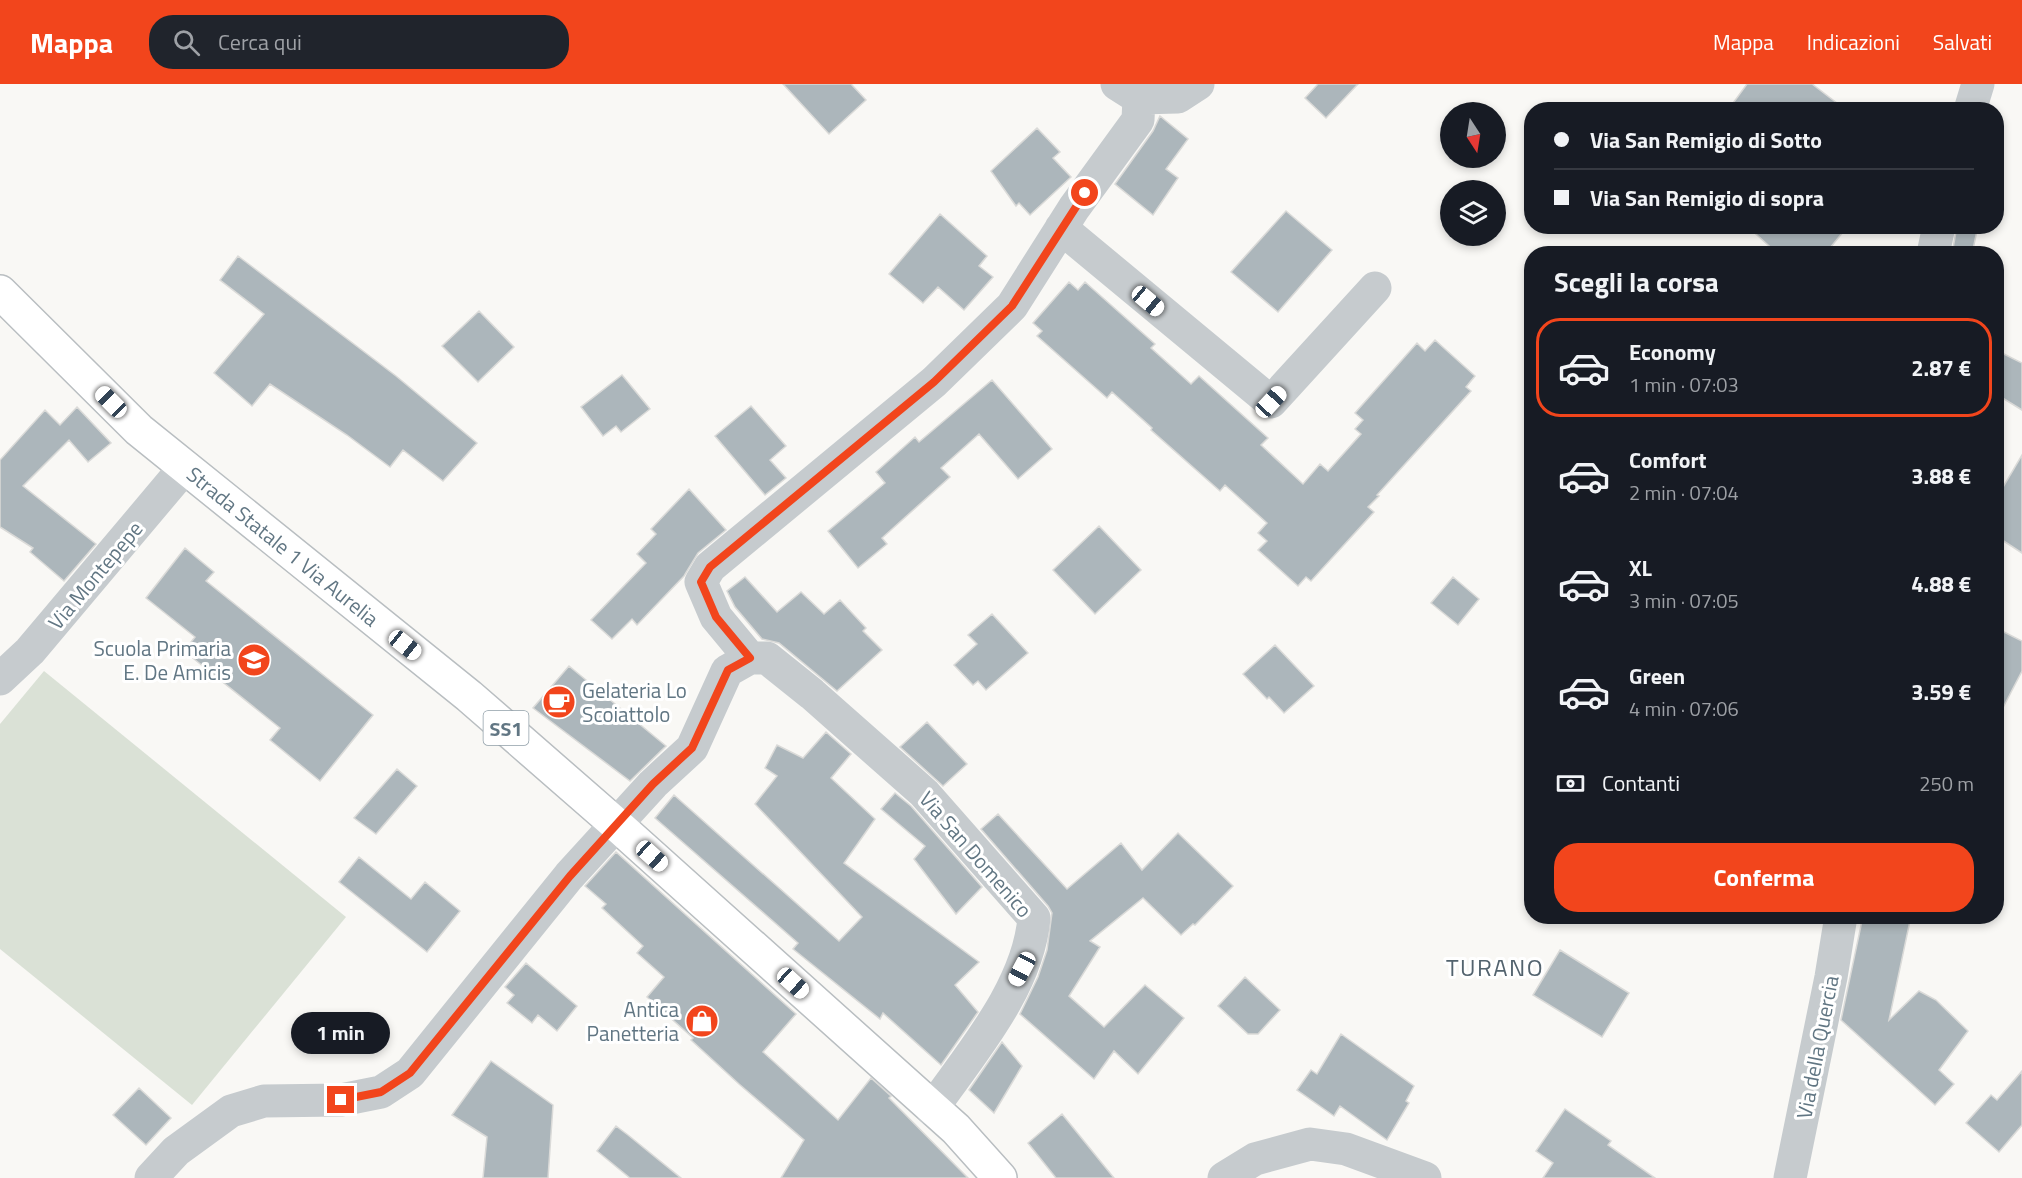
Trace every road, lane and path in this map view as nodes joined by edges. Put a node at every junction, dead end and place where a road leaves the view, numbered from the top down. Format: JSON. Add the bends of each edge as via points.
{"nodes":[{"id":1,"x":1198,"y":84,"type":"edge"},
{"id":2,"x":1978,"y":84,"type":"edge"},
{"id":3,"x":1128,"y":91,"type":"edge"},
{"id":4,"x":1972,"y":102,"type":"edge"},
{"id":5,"x":1061,"y":228,"type":"junction"},
{"id":6,"x":1375,"y":288,"type":"dead end"},
{"id":7,"x":0,"y":292,"type":"edge"},
{"id":8,"x":185,"y":467,"type":"junction"},
{"id":9,"x":750,"y":658,"type":"junction"},
{"id":10,"x":0,"y":679,"type":"edge"},
{"id":11,"x":617,"y":825,"type":"junction"},
{"id":12,"x":1840,"y":924,"type":"edge"},
{"id":13,"x":932,"y":1108,"type":"junction"},
{"id":14,"x":151,"y":1178,"type":"edge"},
{"id":15,"x":1000,"y":1178,"type":"edge"},
{"id":16,"x":1224,"y":1178,"type":"edge"},
{"id":17,"x":1425,"y":1178,"type":"edge"},
{"id":18,"x":1790,"y":1178,"type":"edge"}],
"edges":[{"from":1,"to":3,"type":"street","via":[[1178,97]]},
{"from":2,"to":4,"type":"street"},
{"from":3,"to":5,"type":"street","via":[[1138,120]]},
{"from":5,"to":6,"type":"street","via":[[1271,402]]},
{"from":5,"to":9,"type":"street","via":[[1012,306],[934,382],[710,567],[701,582],[716,617]]},
{"from":7,"to":8,"type":"main road","name":"Strada Statale 1 Via Aurelia","number":"SS1","via":[[140,430]]},
{"from":8,"to":10,"type":"street","name":"Via Montepepe","via":[[30,651]]},
{"from":8,"to":11,"type":"main road","name":"Strada Statale 1 Via Aurelia","number":"SS1","via":[[469,696]]},
{"from":9,"to":11,"type":"street","via":[[728,670],[692,748]]},
{"from":9,"to":13,"type":"street","name":"Via San Domenico","via":[[767,658],[924,793],[1034,918],[1022,969],[1001,1008]]},
{"from":11,"to":13,"type":"main road","name":"Strada Statale 1 Via Aurelia","number":"SS1"},
{"from":11,"to":14,"type":"street","via":[[570,876],[410,1073],[381,1092],[341,1100],[264,1101],[231,1111],[176,1151]]},
{"from":12,"to":18,"type":"street","name":"Via della Quercia"},
{"from":13,"to":15,"type":"main road","name":"Strada Statale 1 Via Aurelia","number":"SS1"},
{"from":16,"to":17,"type":"street","via":[[1255,1160],[1310,1144],[1346,1149]]}]}
